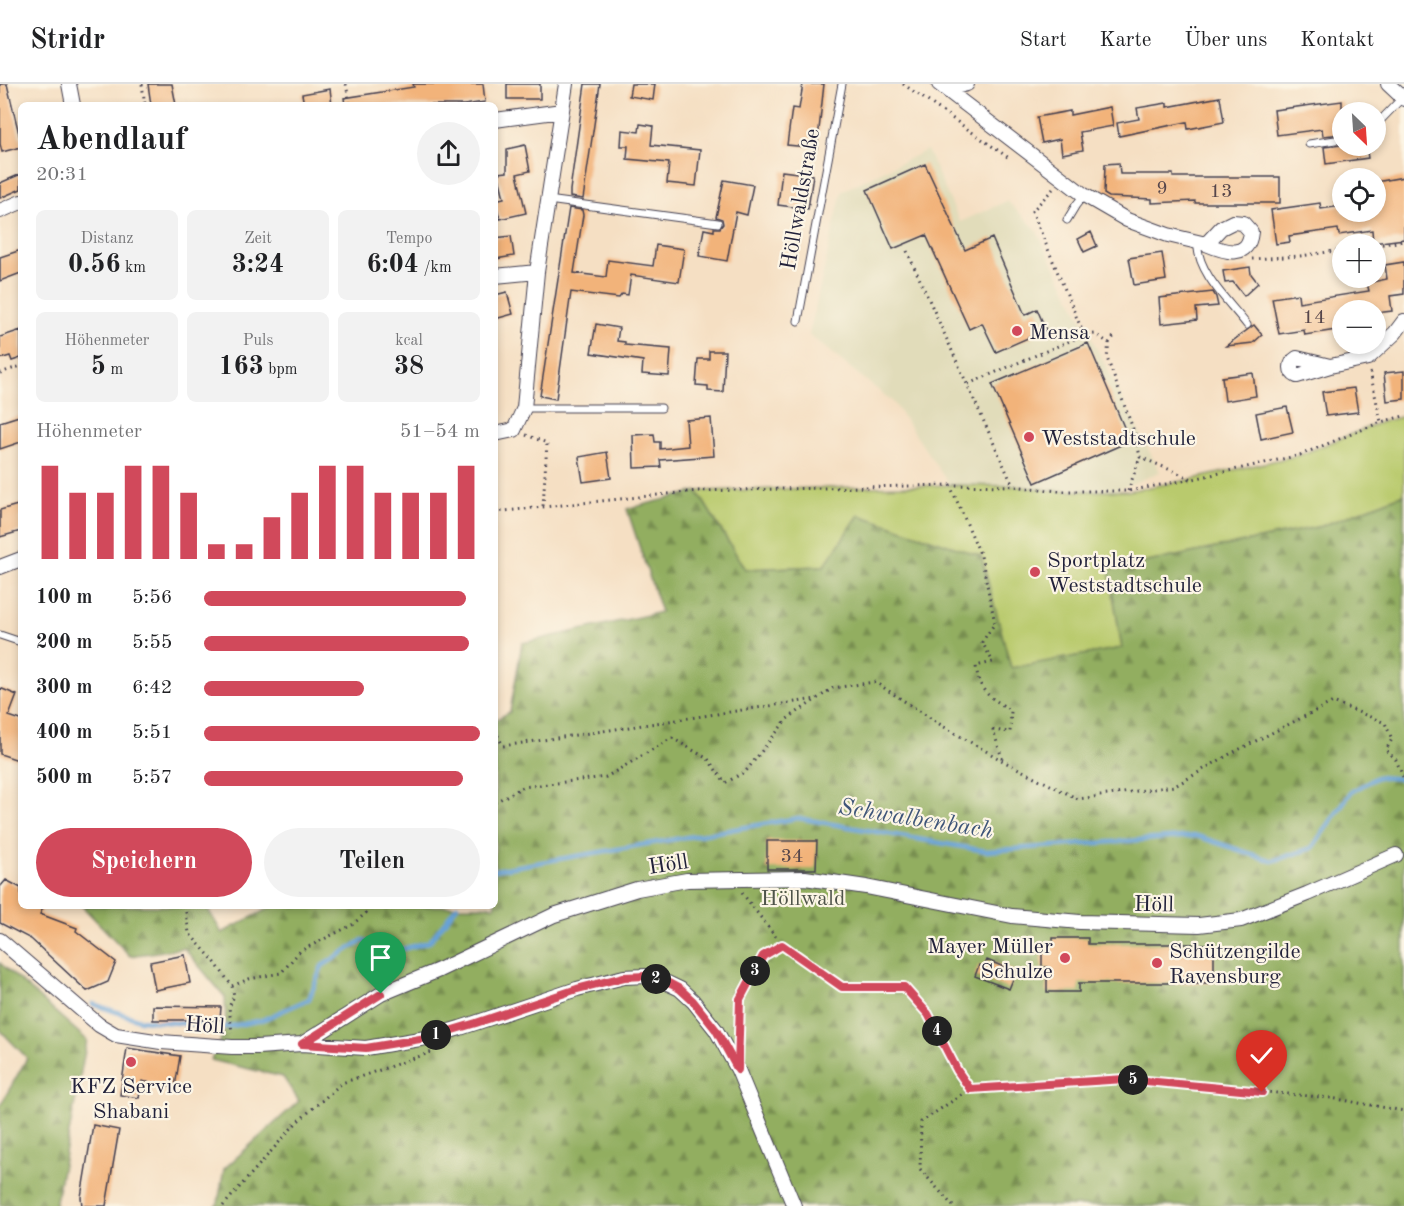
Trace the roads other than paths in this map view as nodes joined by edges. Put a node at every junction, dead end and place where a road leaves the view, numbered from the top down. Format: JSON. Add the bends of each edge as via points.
{"nodes":[{"id":1,"x":69,"y":84,"type":"edge"},
{"id":2,"x":566,"y":84,"type":"edge"},
{"id":3,"x":842,"y":84,"type":"edge"},
{"id":4,"x":967,"y":84,"type":"edge"},
{"id":5,"x":1388,"y":84,"type":"edge"},
{"id":6,"x":943,"y":87,"type":"edge"},
{"id":7,"x":1403,"y":98,"type":"edge"},
{"id":8,"x":72,"y":102,"type":"edge"},
{"id":9,"x":562,"y":111,"type":"junction"},
{"id":10,"x":1386,"y":114,"type":"edge"},
{"id":11,"x":498,"y":120,"type":"edge"},
{"id":12,"x":1332,"y":141,"type":"edge"},
{"id":13,"x":1309,"y":144,"type":"dead end"},
{"id":14,"x":1084,"y":195,"type":"junction"},
{"id":15,"x":548,"y":200,"type":"junction"},
{"id":16,"x":18,"y":203,"type":"edge"},
{"id":17,"x":0,"y":211,"type":"edge"},
{"id":18,"x":1067,"y":220,"type":"dead end"},
{"id":19,"x":718,"y":223,"type":"dead end"},
{"id":20,"x":1202,"y":243,"type":"joint"},
{"id":21,"x":537,"y":272,"type":"junction"},
{"id":22,"x":498,"y":276,"type":"edge"},
{"id":23,"x":798,"y":321,"type":"dead end"},
{"id":24,"x":1404,"y":321,"type":"edge"},
{"id":25,"x":1247,"y":324,"type":"dead end"},
{"id":26,"x":1330,"y":366,"type":"dead end"},
{"id":27,"x":524,"y":408,"type":"junction"},
{"id":28,"x":661,"y":408,"type":"dead end"},
{"id":29,"x":498,"y":433,"type":"edge"},
{"id":30,"x":18,"y":560,"type":"edge"},
{"id":31,"x":0,"y":567,"type":"edge"},
{"id":32,"x":0,"y":635,"type":"edge"},
{"id":33,"x":18,"y":641,"type":"edge"},
{"id":34,"x":1396,"y":855,"type":"dead end"},
{"id":35,"x":0,"y":940,"type":"edge"},
{"id":36,"x":302,"y":1044,"type":"junction"},
{"id":37,"x":794,"y":1206,"type":"edge"}],
"edges":[{"from":1,"to":8,"type":"street"},
{"from":2,"to":9,"type":"street"},
{"from":3,"to":23,"type":"lane","name":"Höllwaldstraße"},
{"from":4,"to":6,"type":"street"},
{"from":5,"to":7,"type":"street"},
{"from":6,"to":14,"type":"street"},
{"from":7,"to":10,"type":"lane"},
{"from":9,"to":11,"type":"street"},
{"from":9,"to":15,"type":"street"},
{"from":12,"to":13,"type":"lane"},
{"from":14,"to":18,"type":"lane"},
{"from":14,"to":20,"type":"street","via":[[1127,220]]},
{"from":15,"to":19,"type":"lane"},
{"from":15,"to":21,"type":"street"},
{"from":16,"to":17,"type":"street"},
{"from":20,"to":25,"type":"lane","via":[[1197,253],[1208,276]]},
{"from":21,"to":22,"type":"street"},
{"from":21,"to":27,"type":"street"},
{"from":24,"to":26,"type":"street","via":[[1368,358]]},
{"from":27,"to":28,"type":"lane"},
{"from":27,"to":29,"type":"street","via":[[514,430]]},
{"from":30,"to":31,"type":"street"},
{"from":32,"to":33,"type":"lane"},
{"from":34,"to":36,"type":"street","name":"Höll","via":[[1241,920],[1199,925],[1012,916],[805,878],[687,880],[637,889],[554,915],[381,994]]},
{"from":35,"to":36,"type":"street","name":"Höll","via":[[99,1025],[116,1035],[232,1047]]},
{"from":36,"to":37,"type":"street","via":[[366,1048],[426,1038],[624,977],[646,976],[665,981],[693,1001],[716,1030],[738,1070]]}]}
